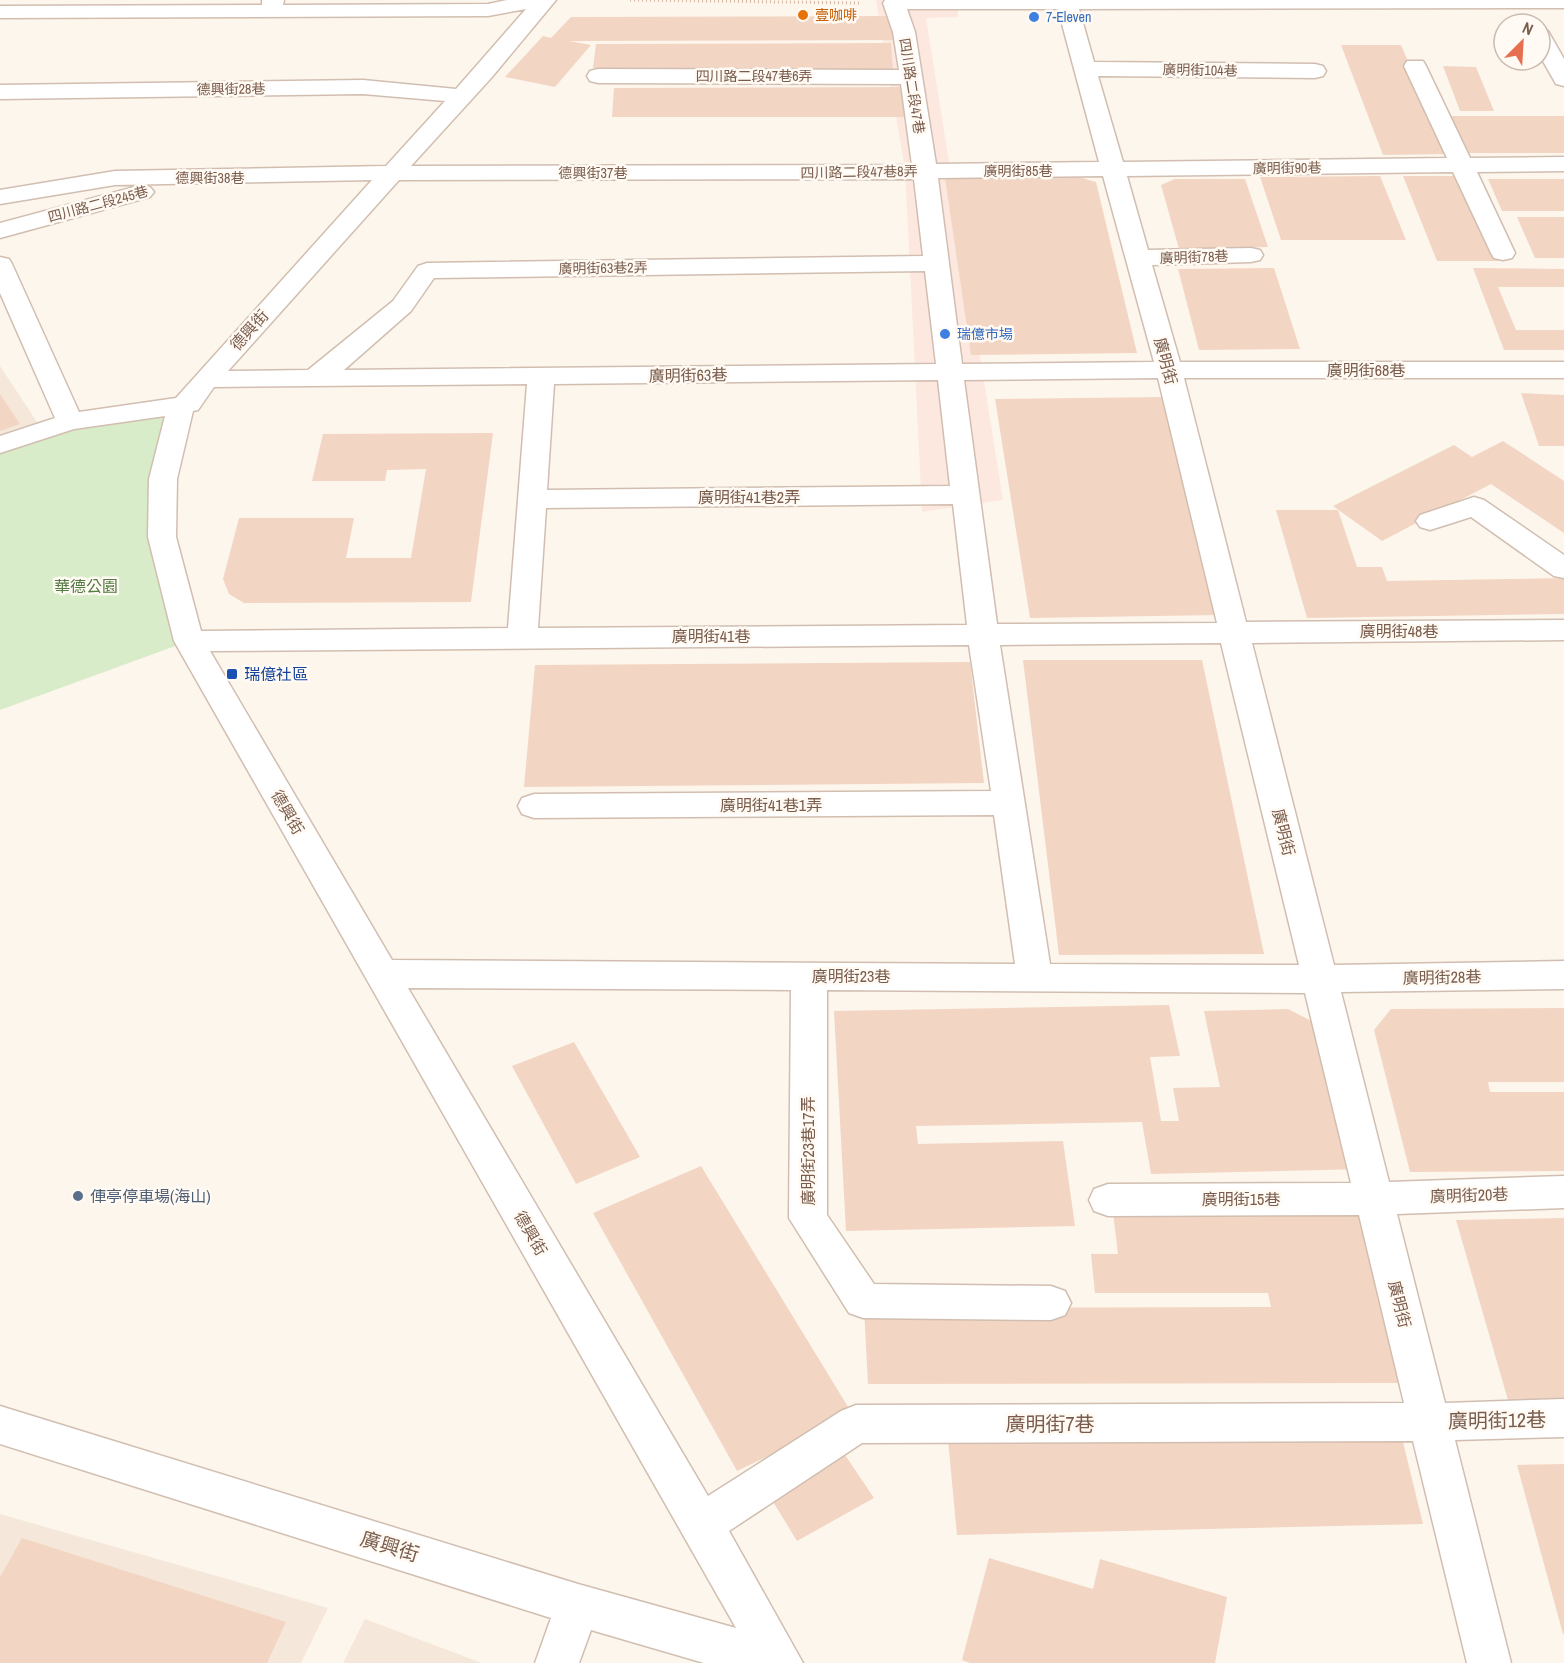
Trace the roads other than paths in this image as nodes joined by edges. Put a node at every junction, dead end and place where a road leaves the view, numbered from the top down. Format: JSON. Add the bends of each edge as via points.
{"nodes":[{"id":1,"x":543,"y":0,"type":"edge"},
{"id":2,"x":943,"y":2,"type":"edge"},
{"id":3,"x":1528,"y":2,"type":"edge"},
{"id":4,"x":1564,"y":2,"type":"edge"},
{"id":5,"x":1067,"y":4,"type":"junction"},
{"id":6,"x":272,"y":6,"type":"edge"},
{"id":7,"x":0,"y":12,"type":"edge"},
{"id":8,"x":1552,"y":58,"type":"edge"},
{"id":9,"x":1415,"y":66,"type":"dead end"},
{"id":10,"x":1084,"y":69,"type":"junction"},
{"id":11,"x":1315,"y":71,"type":"dead end"},
{"id":12,"x":598,"y":76,"type":"dead end"},
{"id":13,"x":910,"y":77,"type":"junction"},
{"id":14,"x":1564,"y":79,"type":"edge"},
{"id":15,"x":0,"y":92,"type":"edge"},
{"id":16,"x":462,"y":96,"type":"junction"},
{"id":17,"x":1564,"y":164,"type":"edge"},
{"id":18,"x":1464,"y":165,"type":"junction"},
{"id":19,"x":1111,"y":170,"type":"junction"},
{"id":20,"x":925,"y":171,"type":"junction"},
{"id":21,"x":394,"y":173,"type":"junction"},
{"id":22,"x":793,"y":173,"type":"joint"},
{"id":23,"x":196,"y":178,"type":"junction"},
{"id":24,"x":0,"y":197,"type":"edge"},
{"id":25,"x":0,"y":231,"type":"edge"},
{"id":26,"x":1503,"y":253,"type":"dead end"},
{"id":27,"x":1251,"y":255,"type":"dead end"},
{"id":28,"x":1137,"y":258,"type":"junction"},
{"id":29,"x":936,"y":263,"type":"junction"},
{"id":30,"x":0,"y":264,"type":"edge"},
{"id":31,"x":1168,"y":370,"type":"junction"},
{"id":32,"x":1564,"y":370,"type":"edge"},
{"id":33,"x":949,"y":372,"type":"junction"},
{"id":34,"x":541,"y":376,"type":"junction"},
{"id":35,"x":314,"y":378,"type":"junction"},
{"id":36,"x":198,"y":392,"type":"junction"},
{"id":37,"x":70,"y":422,"type":"junction"},
{"id":38,"x":0,"y":445,"type":"edge"},
{"id":39,"x":965,"y":495,"type":"junction"},
{"id":40,"x":532,"y":499,"type":"junction"},
{"id":41,"x":1430,"y":520,"type":"dead end"},
{"id":42,"x":1564,"y":569,"type":"edge"},
{"id":43,"x":1564,"y":630,"type":"edge"},
{"id":44,"x":1234,"y":632,"type":"junction"},
{"id":45,"x":983,"y":634,"type":"junction"},
{"id":46,"x":522,"y":638,"type":"junction"},
{"id":47,"x":189,"y":641,"type":"junction"},
{"id":48,"x":1009,"y":803,"type":"junction"},
{"id":49,"x":534,"y":806,"type":"dead end"},
{"id":50,"x":382,"y":974,"type":"junction"},
{"id":51,"x":1564,"y":975,"type":"edge"},
{"id":52,"x":809,"y":976,"type":"junction"},
{"id":53,"x":1035,"y":978,"type":"junction"},
{"id":54,"x":1320,"y":979,"type":"junction"},
{"id":55,"x":1564,"y":1192,"type":"edge"},
{"id":56,"x":1374,"y":1198,"type":"junction"},
{"id":57,"x":1108,"y":1200,"type":"dead end"},
{"id":58,"x":1051,"y":1303,"type":"dead end"},
{"id":59,"x":1564,"y":1418,"type":"edge"},
{"id":60,"x":1430,"y":1422,"type":"junction"},
{"id":61,"x":0,"y":1425,"type":"edge"},
{"id":62,"x":701,"y":1525,"type":"junction"},
{"id":63,"x":578,"y":1605,"type":"junction"},
{"id":64,"x":557,"y":1663,"type":"edge"},
{"id":65,"x":781,"y":1663,"type":"edge"},
{"id":66,"x":1489,"y":1663,"type":"edge"}],
"edges":[{"from":1,"to":6,"type":"street","via":[[488,10]]},
{"from":1,"to":16,"type":"street","name":"德興街"},
{"from":2,"to":5,"type":"street"},
{"from":2,"to":13,"type":"street","name":"四川路二段47巷","via":[[894,3],[904,32]]},
{"from":3,"to":4,"type":"street"},
{"from":3,"to":5,"type":"street"},
{"from":5,"to":10,"type":"street","name":"廣明街"},
{"from":6,"to":7,"type":"street"},
{"from":8,"to":14,"type":"street"},
{"from":9,"to":18,"type":"street"},
{"from":10,"to":11,"type":"street","name":"廣明街104巷"},
{"from":10,"to":19,"type":"street","name":"廣明街"},
{"from":12,"to":13,"type":"street","name":"四川路二段47巷6弄"},
{"from":13,"to":20,"type":"street","name":"四川路二段47巷"},
{"from":15,"to":16,"type":"street","name":"德興街28巷","via":[[363,87]]},
{"from":16,"to":21,"type":"street","name":"德興街"},
{"from":17,"to":18,"type":"street","name":"廣明街90巷"},
{"from":18,"to":19,"type":"street","name":"廣明街90巷"},
{"from":18,"to":26,"type":"street"},
{"from":19,"to":20,"type":"street","name":"廣明街85巷"},
{"from":19,"to":28,"type":"street","name":"廣明街"},
{"from":20,"to":22,"type":"street","name":"四川路二段47巷8弄"},
{"from":20,"to":29,"type":"street"},
{"from":21,"to":22,"type":"street","name":"德興街37巷"},
{"from":21,"to":23,"type":"street","name":"德興街38巷"},
{"from":21,"to":36,"type":"street","name":"德興街","via":[[234,347]]},
{"from":23,"to":24,"type":"street","name":"德興街38巷","via":[[115,178]]},
{"from":23,"to":25,"type":"street","name":"四川路二段245巷"},
{"from":27,"to":28,"type":"street","name":"廣明街78巷"},
{"from":28,"to":31,"type":"street","name":"廣明街"},
{"from":29,"to":33,"type":"street"},
{"from":29,"to":35,"type":"street","name":"廣明街63巷2弄","via":[[427,271],[402,306]]},
{"from":30,"to":37,"type":"street"},
{"from":31,"to":32,"type":"street","name":"廣明街68巷"},
{"from":31,"to":33,"type":"street","name":"廣明街63巷"},
{"from":31,"to":44,"type":"street","name":"廣明街"},
{"from":33,"to":34,"type":"street","name":"廣明街63巷"},
{"from":33,"to":39,"type":"street"},
{"from":34,"to":35,"type":"street","name":"廣明街63巷"},
{"from":34,"to":40,"type":"street"},
{"from":35,"to":36,"type":"street","name":"廣明街63巷"},
{"from":36,"to":37,"type":"street"},
{"from":36,"to":47,"type":"street","name":"德興街","via":[[180,410],[164,479],[162,537]]},
{"from":37,"to":38,"type":"street"},
{"from":39,"to":40,"type":"street","name":"廣明街41巷2弄"},
{"from":39,"to":45,"type":"street"},
{"from":40,"to":46,"type":"street"},
{"from":41,"to":42,"type":"street","via":[[1474,506]]},
{"from":43,"to":44,"type":"street","name":"廣明街48巷"},
{"from":44,"to":45,"type":"street","name":"廣明街41巷"},
{"from":44,"to":54,"type":"street","name":"廣明街"},
{"from":45,"to":46,"type":"street","name":"廣明街41巷"},
{"from":45,"to":48,"type":"street"},
{"from":46,"to":47,"type":"street","name":"廣明街41巷"},
{"from":47,"to":50,"type":"street","name":"德興街"},
{"from":48,"to":49,"type":"street","name":"廣明街41巷1弄"},
{"from":48,"to":53,"type":"street"},
{"from":50,"to":52,"type":"street","name":"廣明街23巷"},
{"from":50,"to":62,"type":"street","name":"德興街"},
{"from":51,"to":54,"type":"street","name":"廣明街28巷"},
{"from":52,"to":53,"type":"street","name":"廣明街23巷"},
{"from":52,"to":58,"type":"street","name":"廣明街23巷17弄","via":[[808,1218],[863,1302]]},
{"from":53,"to":54,"type":"street","name":"廣明街23巷"},
{"from":54,"to":56,"type":"street","name":"廣明街"},
{"from":55,"to":56,"type":"street","name":"廣明街20巷"},
{"from":56,"to":57,"type":"street","name":"廣明街15巷"},
{"from":56,"to":60,"type":"street","name":"廣明街"},
{"from":59,"to":60,"type":"street","name":"廣明街12巷"},
{"from":60,"to":62,"type":"street","name":"廣明街7巷","via":[[856,1424]]},
{"from":60,"to":66,"type":"street","name":"廣明街"},
{"from":61,"to":63,"type":"street","name":"廣興街"},
{"from":62,"to":65,"type":"street","name":"德興街"},
{"from":63,"to":64,"type":"street"},
{"from":63,"to":65,"type":"street","name":"廣興街"}]}
